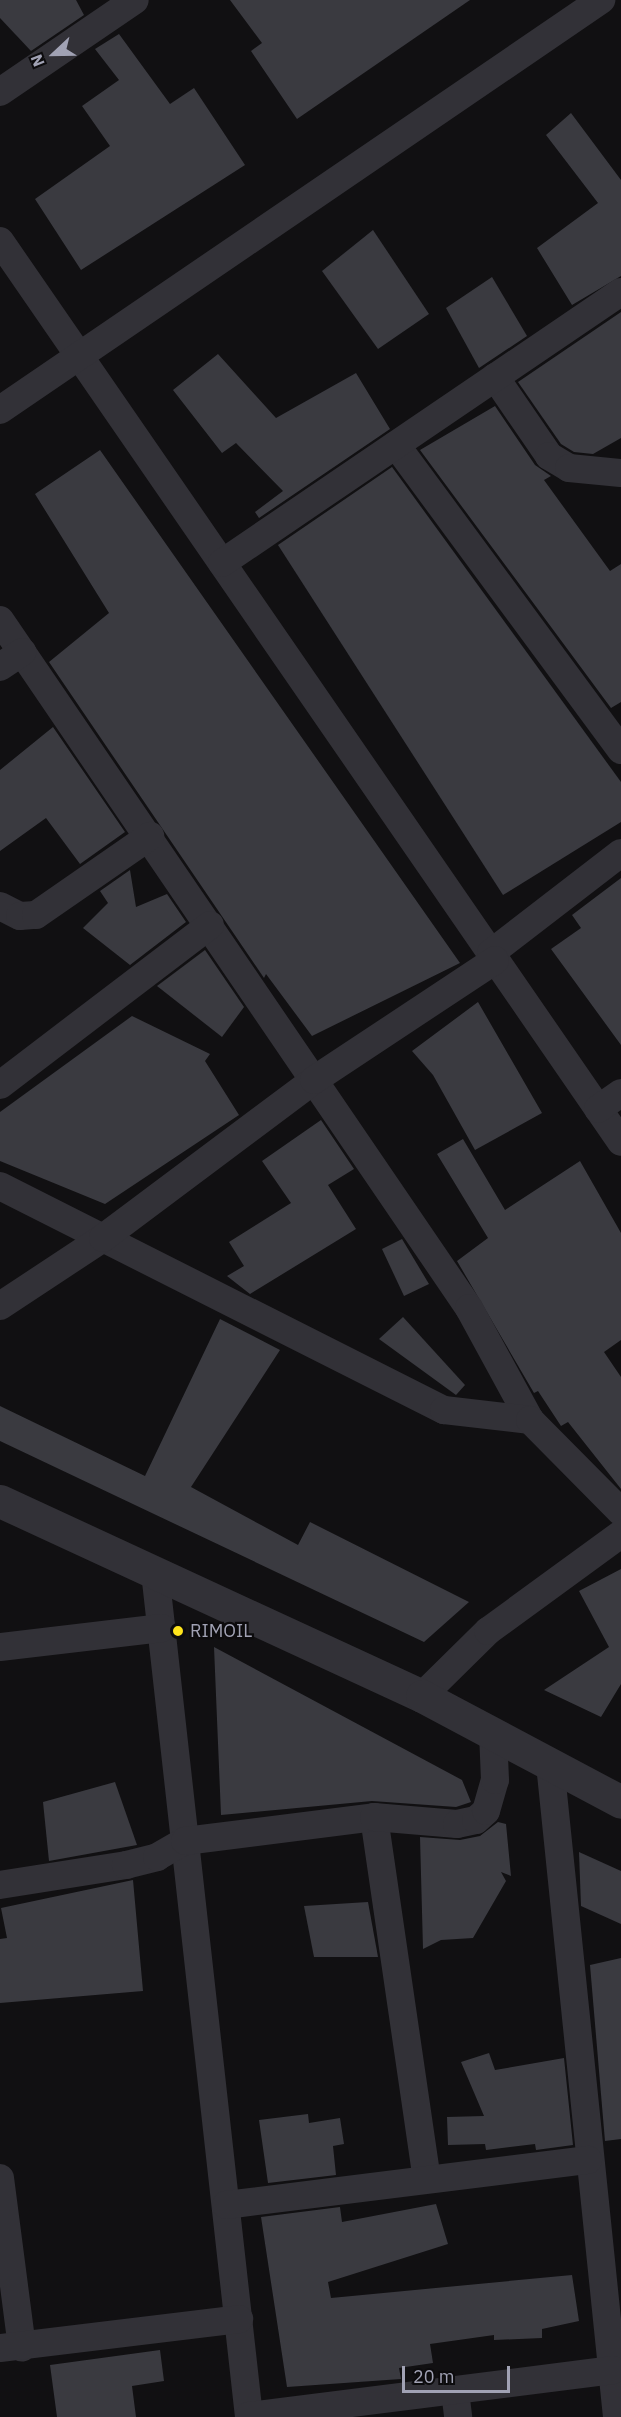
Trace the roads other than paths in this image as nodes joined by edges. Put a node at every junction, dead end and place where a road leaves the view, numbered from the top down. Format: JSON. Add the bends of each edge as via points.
{"nodes":[{"id":1,"x":135,"y":0,"type":"edge"},
{"id":2,"x":602,"y":0,"type":"edge"},
{"id":3,"x":103,"y":9,"type":"edge"},
{"id":4,"x":0,"y":92,"type":"edge"},
{"id":5,"x":0,"y":241,"type":"edge"},
{"id":6,"x":621,"y":292,"type":"edge"},
{"id":7,"x":79,"y":356,"type":"junction"},
{"id":8,"x":495,"y":377,"type":"junction"},
{"id":9,"x":0,"y":410,"type":"edge"},
{"id":10,"x":396,"y":445,"type":"junction"},
{"id":11,"x":621,"y":473,"type":"edge"},
{"id":12,"x":222,"y":564,"type":"junction"},
{"id":13,"x":0,"y":620,"type":"edge"},
{"id":14,"x":11,"y":660,"type":"edge"},
{"id":15,"x":621,"y":750,"type":"edge"},
{"id":16,"x":150,"y":836,"type":"junction"},
{"id":17,"x":621,"y":853,"type":"edge"},
{"id":18,"x":0,"y":906,"type":"edge"},
{"id":19,"x":210,"y":925,"type":"junction"},
{"id":20,"x":493,"y":956,"type":"junction"},
{"id":21,"x":314,"y":1080,"type":"junction"},
{"id":22,"x":0,"y":1085,"type":"edge"},
{"id":23,"x":621,"y":1093,"type":"edge"},
{"id":24,"x":598,"y":1108,"type":"junction"},
{"id":25,"x":621,"y":1142,"type":"edge"},
{"id":26,"x":0,"y":1186,"type":"edge"},
{"id":27,"x":103,"y":1238,"type":"junction"},
{"id":28,"x":0,"y":1306,"type":"edge"},
{"id":29,"x":530,"y":1420,"type":"junction"},
{"id":30,"x":0,"y":1501,"type":"edge"},
{"id":31,"x":621,"y":1512,"type":"edge"},
{"id":32,"x":621,"y":1534,"type":"edge"},
{"id":33,"x":155,"y":1572,"type":"junction"},
{"id":34,"x":162,"y":1628,"type":"junction"},
{"id":35,"x":0,"y":1647,"type":"edge"},
{"id":36,"x":422,"y":1696,"type":"junction"},
{"id":37,"x":493,"y":1733,"type":"junction"},
{"id":38,"x":550,"y":1764,"type":"junction"},
{"id":39,"x":621,"y":1802,"type":"edge"},
{"id":40,"x":374,"y":1817,"type":"junction"},
{"id":41,"x":185,"y":1841,"type":"junction"},
{"id":42,"x":0,"y":1885,"type":"edge"},
{"id":43,"x":588,"y":2160,"type":"junction"},
{"id":44,"x":0,"y":2178,"type":"edge"},
{"id":45,"x":428,"y":2179,"type":"junction"},
{"id":46,"x":226,"y":2205,"type":"junction"},
{"id":47,"x":611,"y":2266,"type":"edge"},
{"id":48,"x":238,"y":2319,"type":"junction"},
{"id":49,"x":11,"y":2348,"type":"edge"},
{"id":50,"x":613,"y":2370,"type":"junction"},
{"id":51,"x":456,"y":2404,"type":"edge"},
{"id":52,"x":249,"y":2416,"type":"edge"},
{"id":53,"x":617,"y":2417,"type":"edge"}],
"edges":[{"from":1,"to":3,"type":"street"},
{"from":2,"to":7,"type":"street"},
{"from":3,"to":4,"type":"street"},
{"from":5,"to":7,"type":"street"},
{"from":6,"to":8,"type":"street"},
{"from":7,"to":9,"type":"street"},
{"from":7,"to":12,"type":"street"},
{"from":8,"to":10,"type":"street"},
{"from":8,"to":11,"type":"street","via":[[549,456],[569,468]]},
{"from":10,"to":12,"type":"street"},
{"from":10,"to":15,"type":"street"},
{"from":12,"to":20,"type":"street"},
{"from":13,"to":14,"type":"street"},
{"from":14,"to":16,"type":"street"},
{"from":16,"to":18,"type":"street","via":[[36,915],[20,916]]},
{"from":16,"to":19,"type":"street"},
{"from":17,"to":20,"type":"street"},
{"from":19,"to":21,"type":"street"},
{"from":19,"to":22,"type":"street"},
{"from":20,"to":21,"type":"street"},
{"from":20,"to":24,"type":"street"},
{"from":21,"to":27,"type":"street"},
{"from":21,"to":29,"type":"street","via":[[469,1308]]},
{"from":23,"to":24,"type":"street"},
{"from":24,"to":25,"type":"street"},
{"from":26,"to":27,"type":"street"},
{"from":27,"to":28,"type":"street"},
{"from":27,"to":29,"type":"street","via":[[444,1410]]},
{"from":29,"to":31,"type":"street"},
{"from":30,"to":33,"type":"street"},
{"from":32,"to":36,"type":"street","via":[[488,1631]]},
{"from":33,"to":34,"type":"street"},
{"from":33,"to":36,"type":"street"},
{"from":34,"to":35,"type":"street"},
{"from":34,"to":41,"type":"street"},
{"from":36,"to":37,"type":"street"},
{"from":37,"to":38,"type":"street"},
{"from":37,"to":40,"type":"street","via":[[495,1780],[486,1811],[476,1820],[457,1824]]},
{"from":38,"to":39,"type":"street"},
{"from":38,"to":43,"type":"street"},
{"from":40,"to":41,"type":"street"},
{"from":40,"to":45,"type":"street"},
{"from":41,"to":42,"type":"street","via":[[157,1857]]},
{"from":41,"to":46,"type":"street"},
{"from":43,"to":45,"type":"street"},
{"from":43,"to":47,"type":"street"},
{"from":44,"to":49,"type":"street"},
{"from":45,"to":46,"type":"street"},
{"from":46,"to":48,"type":"street"},
{"from":47,"to":50,"type":"street"},
{"from":48,"to":49,"type":"street"},
{"from":48,"to":52,"type":"street"},
{"from":50,"to":51,"type":"street"},
{"from":50,"to":53,"type":"street"},
{"from":51,"to":52,"type":"street"}]}
